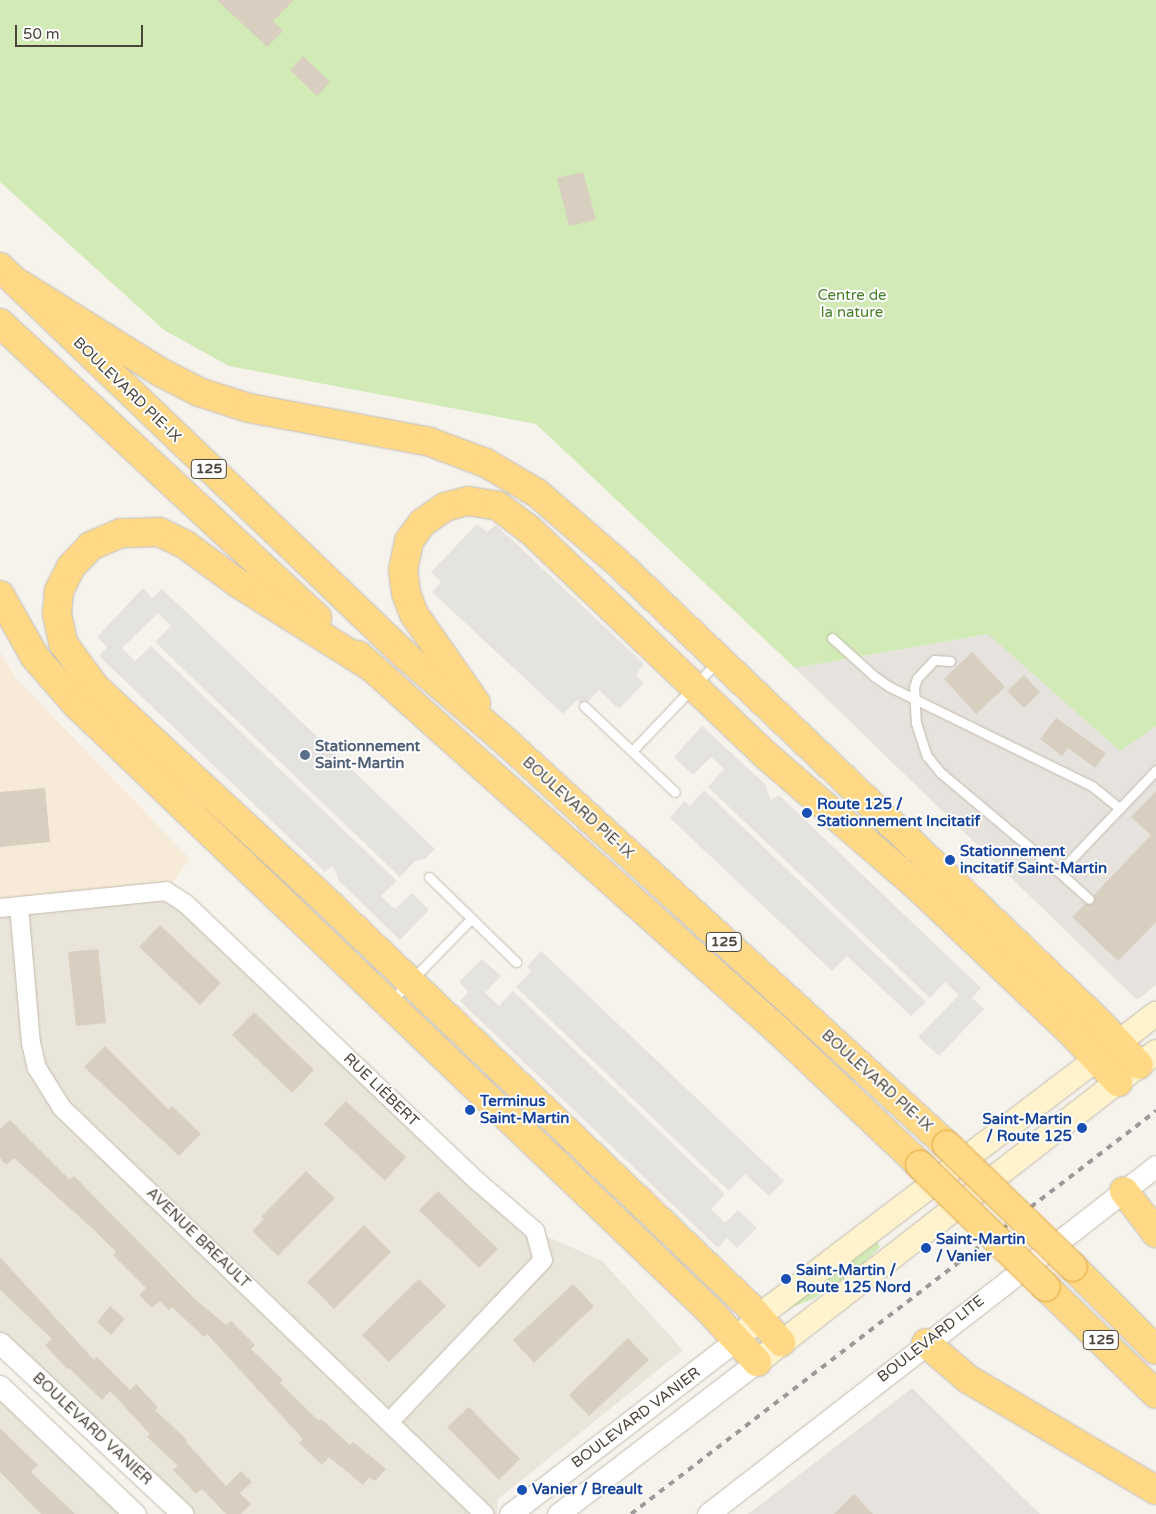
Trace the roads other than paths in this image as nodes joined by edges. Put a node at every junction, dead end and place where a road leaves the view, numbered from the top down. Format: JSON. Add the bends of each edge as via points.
{"nodes":[{"id":1,"x":7,"y":274,"type":"edge"},
{"id":2,"x":0,"y":323,"type":"edge"},
{"id":3,"x":0,"y":595,"type":"edge"},
{"id":4,"x":832,"y":638,"type":"dead end"},
{"id":5,"x":719,"y":659,"type":"junction"},
{"id":6,"x":950,"y":661,"type":"dead end"},
{"id":7,"x":372,"y":667,"type":"junction"},
{"id":8,"x":695,"y":685,"type":"junction"},
{"id":9,"x":913,"y":696,"type":"junction"},
{"id":10,"x":584,"y":706,"type":"dead end"},
{"id":11,"x":502,"y":738,"type":"junction"},
{"id":12,"x":632,"y":751,"type":"junction"},
{"id":13,"x":1156,"y":770,"type":"edge"},
{"id":14,"x":675,"y":792,"type":"dead end"},
{"id":15,"x":1120,"y":808,"type":"junction"},
{"id":16,"x":1059,"y":872,"type":"junction"},
{"id":17,"x":429,"y":877,"type":"dead end"},
{"id":18,"x":1089,"y":899,"type":"dead end"},
{"id":19,"x":20,"y":906,"type":"junction"},
{"id":20,"x":0,"y":908,"type":"edge"},
{"id":21,"x":472,"y":919,"type":"junction"},
{"id":22,"x":516,"y":962,"type":"dead end"},
{"id":23,"x":410,"y":982,"type":"junction"},
{"id":24,"x":389,"y":1003,"type":"junction"},
{"id":25,"x":1156,"y":1014,"type":"edge"},
{"id":26,"x":1118,"y":1042,"type":"junction"},
{"id":27,"x":1147,"y":1058,"type":"edge"},
{"id":28,"x":1096,"y":1059,"type":"junction"},
{"id":29,"x":1118,"y":1082,"type":"junction"},
{"id":30,"x":1156,"y":1166,"type":"edge"},
{"id":31,"x":1124,"y":1191,"type":"junction"},
{"id":32,"x":1156,"y":1232,"type":"edge"},
{"id":33,"x":760,"y":1317,"type":"junction"},
{"id":34,"x":737,"y":1339,"type":"junction"},
{"id":35,"x":781,"y":1342,"type":"junction"},
{"id":36,"x":0,"y":1343,"type":"edge"},
{"id":37,"x":926,"y":1343,"type":"junction"},
{"id":38,"x":1156,"y":1350,"type":"edge"},
{"id":39,"x":757,"y":1362,"type":"junction"},
{"id":40,"x":0,"y":1386,"type":"edge"},
{"id":41,"x":1156,"y":1394,"type":"edge"},
{"id":42,"x":390,"y":1421,"type":"junction"},
{"id":43,"x":1156,"y":1490,"type":"edge"},
{"id":44,"x":135,"y":1514,"type":"edge"},
{"id":45,"x":183,"y":1514,"type":"edge"},
{"id":46,"x":484,"y":1514,"type":"edge"},
{"id":47,"x":510,"y":1514,"type":"edge"},
{"id":48,"x":558,"y":1514,"type":"edge"},
{"id":49,"x":708,"y":1514,"type":"edge"}],
"edges":[{"from":1,"to":5,"type":"highway","via":[[160,372],[207,395],[249,408],[430,442],[503,472],[567,516]]},
{"from":1,"to":11,"type":"highway","name":"BOULEVARD PIE-IX","number":"125","via":[[377,628]]},
{"from":2,"to":7,"type":"highway","name":"BOULEVARD PIE-IX","number":"125","via":[[219,530]]},
{"from":3,"to":24,"type":"highway","via":[[26,645],[56,683]]},
{"from":4,"to":9,"type":"lane","via":[[874,676]]},
{"from":5,"to":8,"type":"lane"},
{"from":5,"to":26,"type":"highway"},
{"from":6,"to":9,"type":"lane","via":[[934,660],[925,668],[917,678]]},
{"from":7,"to":23,"type":"highway","via":[[239,584],[186,545],[159,532],[121,533],[92,546],[71,566],[59,591],[57,614],[61,636],[70,656],[86,677]]},
{"from":7,"to":41,"type":"highway","name":"BOULEVARD PIE-IX","number":"125","bridge":true,"via":[[778,1031]]},
{"from":8,"to":11,"type":"highway","via":[[512,514],[484,502],[453,504],[432,514],[413,534],[403,563],[406,593],[424,628]]},
{"from":8,"to":12,"type":"lane"},
{"from":8,"to":28,"type":"highway","via":[[768,757],[917,886]]},
{"from":9,"to":15,"type":"lane","via":[[1092,786]]},
{"from":9,"to":16,"type":"lane","via":[[918,732],[934,766]]},
{"from":10,"to":12,"type":"lane"},
{"from":11,"to":38,"type":"highway","name":"BOULEVARD PIE-IX","number":"125","bridge":true,"via":[[947,1145]]},
{"from":12,"to":14,"type":"lane"},
{"from":13,"to":15,"type":"lane"},
{"from":15,"to":16,"type":"lane"},
{"from":16,"to":18,"type":"lane"},
{"from":17,"to":21,"type":"lane"},
{"from":19,"to":20,"type":"street","name":"RUE LIÉBERT"},
{"from":19,"to":42,"type":"street","name":"AVENUE BREAULT","via":[[31,1043],[37,1068],[62,1108]]},
{"from":19,"to":42,"type":"street","name":"RUE LIÉBERT","via":[[166,891],[186,904],[476,1180],[534,1231],[543,1260]]},
{"from":21,"to":22,"type":"lane"},
{"from":21,"to":23,"type":"lane"},
{"from":23,"to":24,"type":"lane"},
{"from":23,"to":33,"type":"highway"},
{"from":24,"to":34,"type":"highway"},
{"from":25,"to":26,"type":"main road"},
{"from":26,"to":27,"type":"highway"},
{"from":26,"to":28,"type":"main road"},
{"from":27,"to":29,"type":"main road"},
{"from":28,"to":29,"type":"highway"},
{"from":28,"to":33,"type":"main road"},
{"from":29,"to":35,"type":"main road"},
{"from":30,"to":31,"type":"street","name":"BOULEVARD LITE"},
{"from":31,"to":32,"type":"highway"},
{"from":31,"to":37,"type":"street","name":"BOULEVARD LITE"},
{"from":33,"to":34,"type":"main road"},
{"from":33,"to":35,"type":"highway"},
{"from":34,"to":39,"type":"highway"},
{"from":34,"to":47,"type":"street","name":"BOULEVARD VANIER"},
{"from":35,"to":39,"type":"main road"},
{"from":36,"to":45,"type":"street","name":"BOULEVARD VANIER"},
{"from":37,"to":43,"type":"highway","via":[[968,1379]]},
{"from":37,"to":49,"type":"street","name":"BOULEVARD LITE"},
{"from":39,"to":48,"type":"street","name":"BOULEVARD VANIER"},
{"from":40,"to":44,"type":"street"},
{"from":42,"to":46,"type":"street","name":"AVENUE BREAULT"}]}
